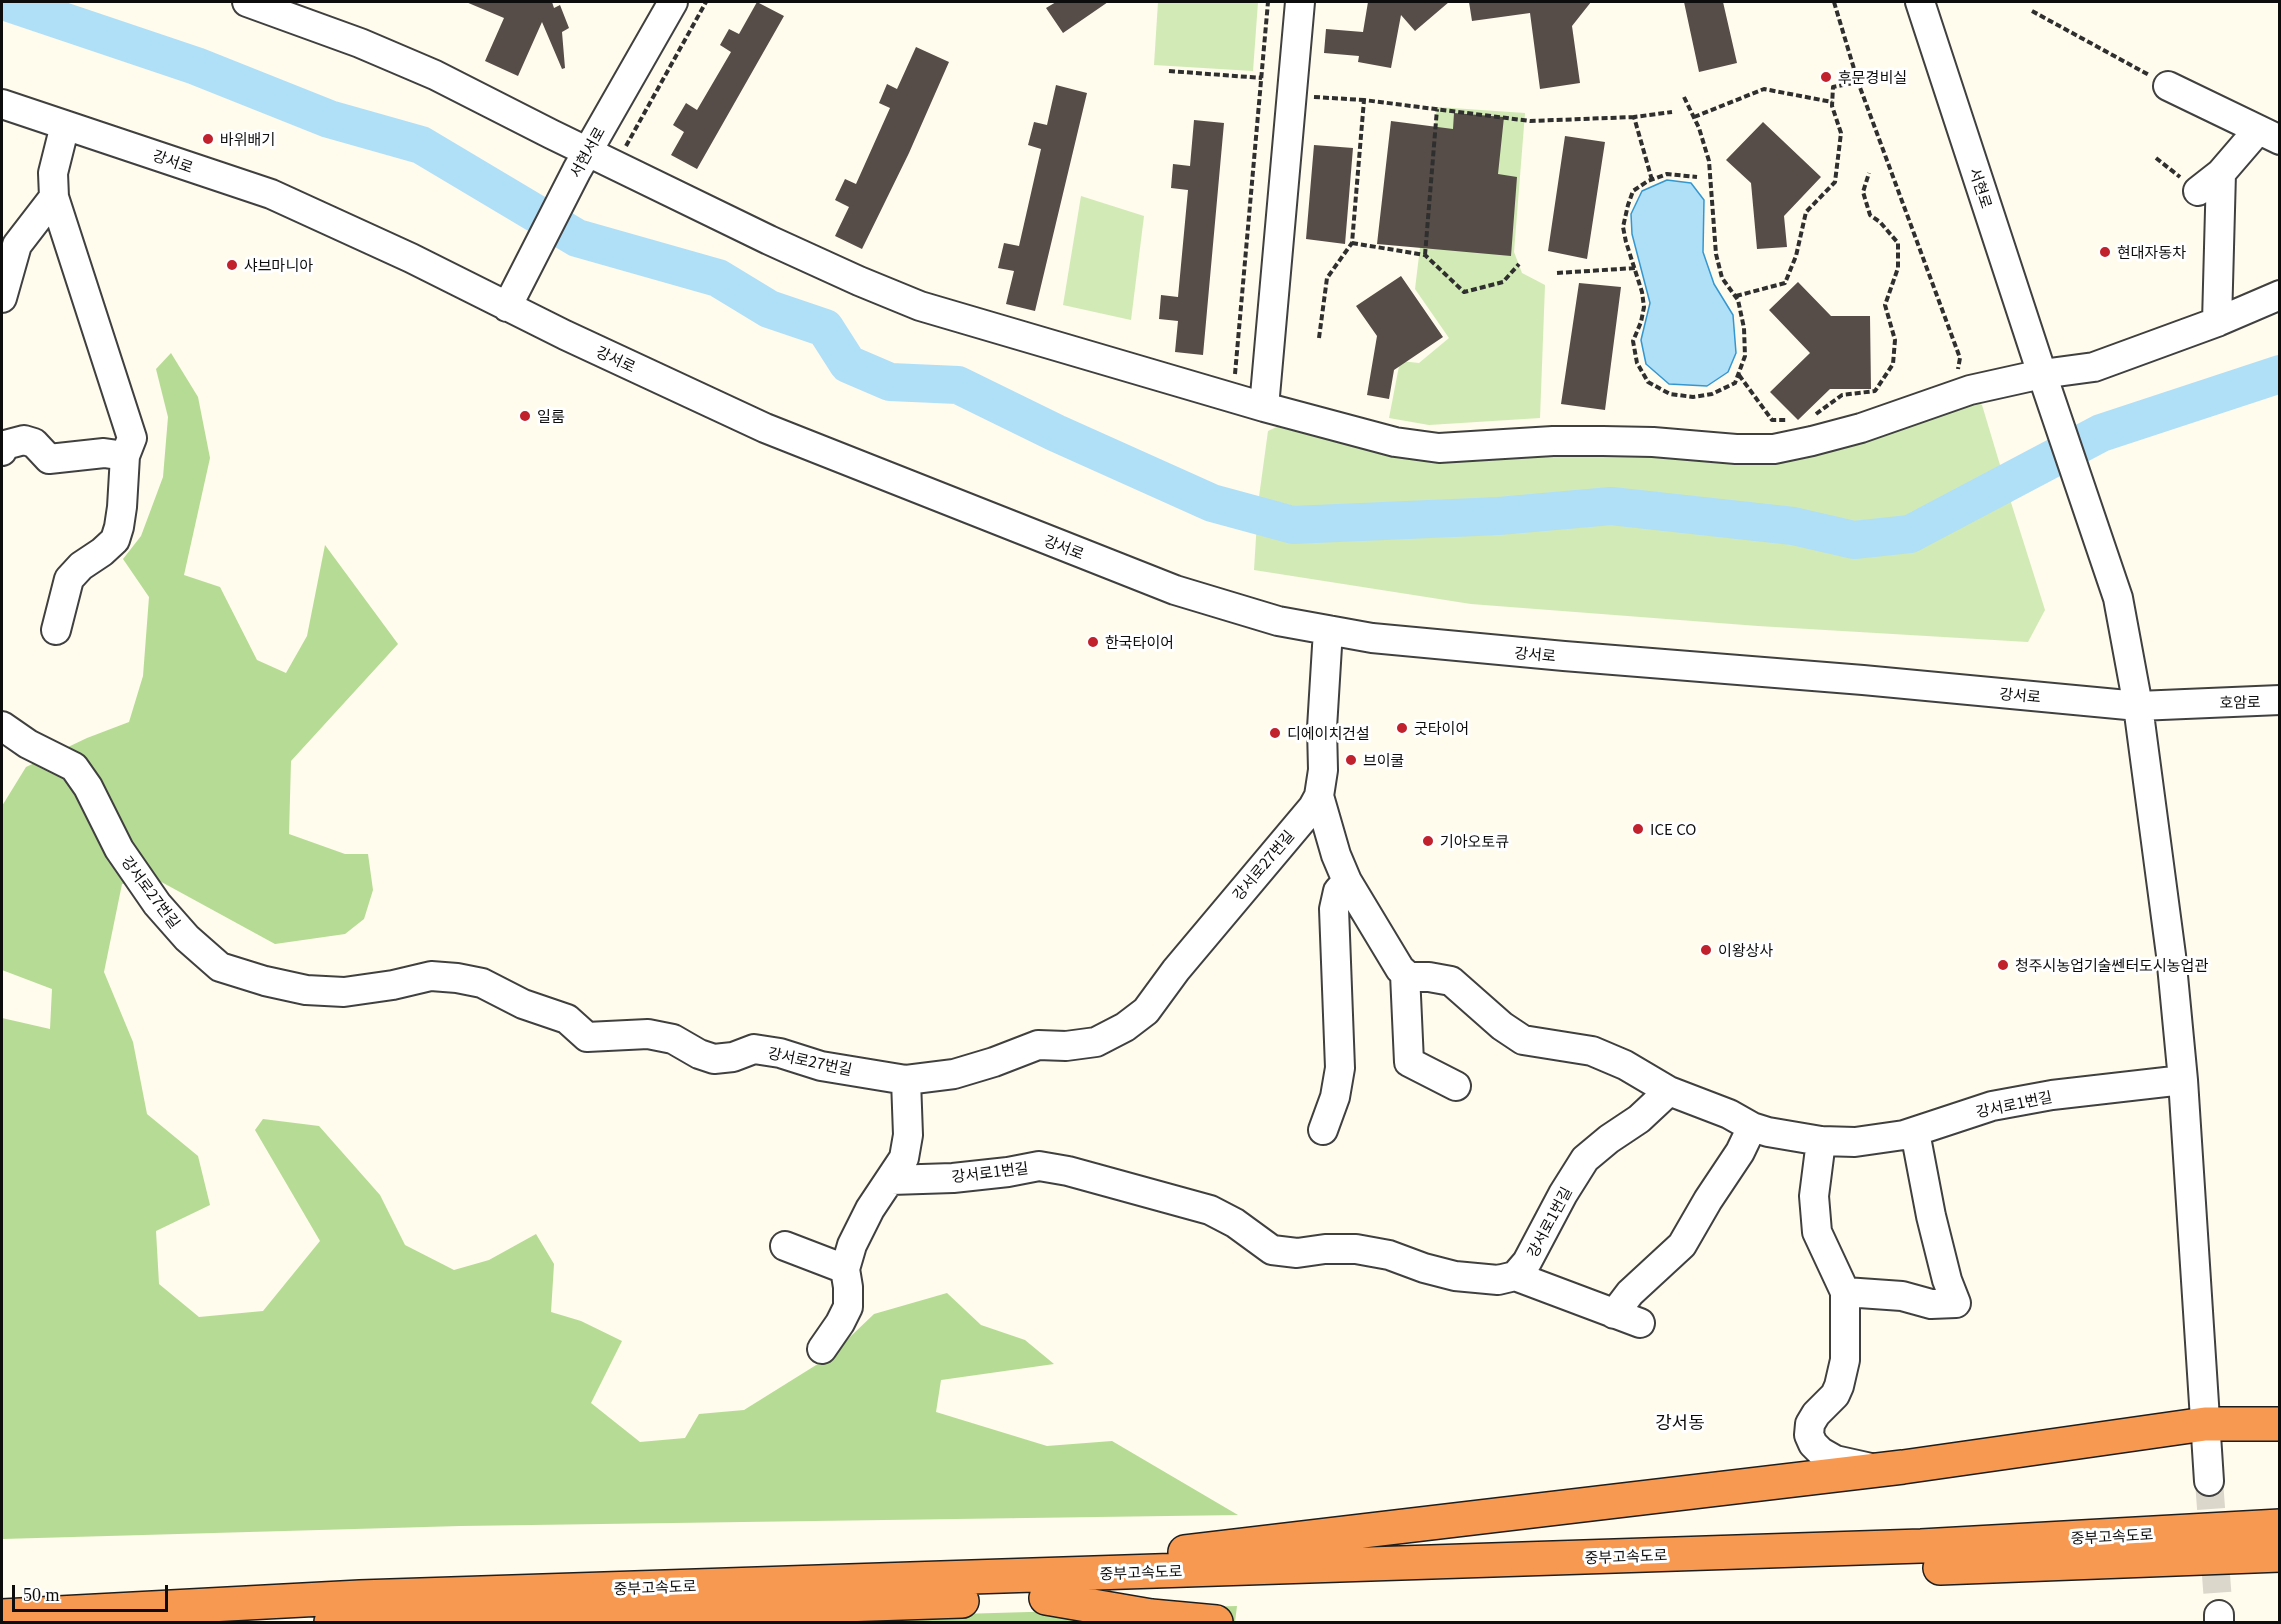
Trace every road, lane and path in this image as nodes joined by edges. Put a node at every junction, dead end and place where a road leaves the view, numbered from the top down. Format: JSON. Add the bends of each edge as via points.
{"nodes":[{"id":1,"x":247,"y":2,"type":"edge"},
{"id":2,"x":673,"y":2,"type":"edge"},
{"id":3,"x":706,"y":2,"type":"edge"},
{"id":4,"x":1268,"y":2,"type":"edge"},
{"id":5,"x":1300,"y":2,"type":"edge"},
{"id":6,"x":1834,"y":2,"type":"edge"},
{"id":7,"x":1920,"y":2,"type":"edge"},
{"id":8,"x":2032,"y":11,"type":"dead end"},
{"id":9,"x":1169,"y":70,"type":"dead end"},
{"id":10,"x":1262,"y":78,"type":"junction"},
{"id":11,"x":1858,"y":82,"type":"junction"},
{"id":12,"x":2168,"y":86,"type":"joint"},
{"id":13,"x":1309,"y":96,"type":"dead end"},
{"id":14,"x":1684,"y":97,"type":"dead end"},
{"id":15,"x":1364,"y":100,"type":"junction"},
{"id":16,"x":1832,"y":102,"type":"junction"},
{"id":17,"x":2,"y":104,"type":"edge"},
{"id":18,"x":1437,"y":109,"type":"junction"},
{"id":19,"x":1672,"y":112,"type":"dead end"},
{"id":20,"x":1634,"y":117,"type":"junction"},
{"id":21,"x":1694,"y":117,"type":"junction"},
{"id":22,"x":65,"y":125,"type":"junction"},
{"id":23,"x":2269,"y":135,"type":"edge"},
{"id":24,"x":623,"y":151,"type":"dead end"},
{"id":25,"x":582,"y":161,"type":"junction"},
{"id":26,"x":1869,"y":173,"type":"dead end"},
{"id":27,"x":2221,"y":173,"type":"junction"},
{"id":28,"x":1697,"y":177,"type":"dead end"},
{"id":29,"x":1652,"y":180,"type":"junction"},
{"id":30,"x":2198,"y":191,"type":"dead end"},
{"id":31,"x":54,"y":197,"type":"junction"},
{"id":32,"x":1352,"y":243,"type":"junction"},
{"id":33,"x":1425,"y":255,"type":"junction"},
{"id":34,"x":1519,"y":264,"type":"dead end"},
{"id":35,"x":1635,"y":268,"type":"junction"},
{"id":36,"x":1557,"y":273,"type":"dead end"},
{"id":37,"x":2280,"y":295,"type":"edge"},
{"id":38,"x":1736,"y":296,"type":"junction"},
{"id":39,"x":2,"y":298,"type":"edge"},
{"id":40,"x":507,"y":307,"type":"junction"},
{"id":41,"x":2217,"y":322,"type":"junction"},
{"id":42,"x":1319,"y":338,"type":"dead end"},
{"id":43,"x":1738,"y":374,"type":"junction"},
{"id":44,"x":2042,"y":374,"type":"junction"},
{"id":45,"x":1957,"y":376,"type":"dead end"},
{"id":46,"x":1234,"y":381,"type":"dead end"},
{"id":47,"x":1264,"y":406,"type":"junction"},
{"id":48,"x":1795,"y":420,"type":"dead end"},
{"id":49,"x":1807,"y":420,"type":"dead end"},
{"id":50,"x":2,"y":451,"type":"edge"},
{"id":51,"x":125,"y":456,"type":"junction"},
{"id":52,"x":56,"y":630,"type":"dead end"},
{"id":53,"x":1328,"y":630,"type":"junction"},
{"id":54,"x":2280,"y":700,"type":"edge"},
{"id":55,"x":2200,"y":702,"type":"joint"},
{"id":56,"x":2138,"y":706,"type":"junction"},
{"id":57,"x":2,"y":726,"type":"edge"},
{"id":58,"x":1319,"y":796,"type":"junction"},
{"id":59,"x":1347,"y":881,"type":"junction"},
{"id":60,"x":1405,"y":974,"type":"junction"},
{"id":61,"x":906,"y":1080,"type":"junction"},
{"id":62,"x":2183,"y":1080,"type":"junction"},
{"id":63,"x":1456,"y":1086,"type":"dead end"},
{"id":64,"x":1669,"y":1091,"type":"junction"},
{"id":65,"x":1752,"y":1127,"type":"junction"},
{"id":66,"x":1323,"y":1130,"type":"dead end"},
{"id":67,"x":1915,"y":1132,"type":"junction"},
{"id":68,"x":1821,"y":1141,"type":"junction"},
{"id":69,"x":891,"y":1180,"type":"junction"},
{"id":70,"x":785,"y":1246,"type":"dead end"},
{"id":71,"x":845,"y":1269,"type":"junction"},
{"id":72,"x":1515,"y":1276,"type":"junction"},
{"id":73,"x":1845,"y":1292,"type":"junction"},
{"id":74,"x":822,"y":1349,"type":"dead end"},
{"id":75,"x":2205,"y":1424,"type":"junction"},
{"id":76,"x":2280,"y":1424,"type":"edge"},
{"id":77,"x":1903,"y":1467,"type":"junction"},
{"id":78,"x":2210,"y":1481,"type":"tunnel mouth"},
{"id":79,"x":2280,"y":1526,"type":"edge"},
{"id":80,"x":2280,"y":1555,"type":"edge"},
{"id":81,"x":1046,"y":1586,"type":"junction"},
{"id":82,"x":2,"y":1616,"type":"edge"},
{"id":83,"x":331,"y":1623,"type":"edge"},
{"id":84,"x":1216,"y":1623,"type":"edge"}],
"edges":[{"from":1,"to":25,"type":"street","via":[[360,42],[435,75]]},
{"from":2,"to":25,"type":"street","name":"서현서로"},
{"from":3,"to":24,"type":"path"},
{"from":4,"to":10,"type":"path"},
{"from":5,"to":47,"type":"street"},
{"from":6,"to":11,"type":"path"},
{"from":7,"to":44,"type":"street","name":"서현로"},
{"from":8,"to":12,"type":"path"},
{"from":9,"to":10,"type":"path"},
{"from":10,"to":46,"type":"path"},
{"from":11,"to":16,"type":"path","via":[[1833,87]]},
{"from":11,"to":45,"type":"path","via":[[1960,358]]},
{"from":12,"to":23,"type":"street"},
{"from":13,"to":15,"type":"path"},
{"from":14,"to":21,"type":"path"},
{"from":15,"to":18,"type":"path"},
{"from":15,"to":32,"type":"path"},
{"from":16,"to":21,"type":"path","via":[[1764,89]]},
{"from":16,"to":38,"type":"path","via":[[1841,133],[1835,182],[1806,212],[1785,283]]},
{"from":17,"to":22,"type":"street","name":"강서로"},
{"from":18,"to":20,"type":"path","via":[[1530,120]]},
{"from":18,"to":33,"type":"path"},
{"from":19,"to":20,"type":"path"},
{"from":20,"to":29,"type":"path"},
{"from":21,"to":38,"type":"path","via":[[1709,161],[1716,254],[1722,278]]},
{"from":22,"to":31,"type":"street","via":[[53,173]]},
{"from":22,"to":40,"type":"street","name":"강서로","via":[[271,194]]},
{"from":23,"to":27,"type":"street"},
{"from":25,"to":40,"type":"street","name":"서현서로"},
{"from":25,"to":47,"type":"street","via":[[920,306]]},
{"from":26,"to":49,"type":"path","via":[[1863,192],[1870,215],[1898,243],[1898,268],[1885,305],[1895,340],[1893,364],[1875,391],[1842,395]]},
{"from":27,"to":30,"type":"street"},
{"from":27,"to":41,"type":"street"},
{"from":28,"to":29,"type":"path","via":[[1667,174]]},
{"from":29,"to":35,"type":"path","via":[[1633,191],[1623,227]]},
{"from":31,"to":39,"type":"street","via":[[17,245]]},
{"from":31,"to":51,"type":"street","via":[[132,438]]},
{"from":32,"to":33,"type":"path"},
{"from":32,"to":42,"type":"path","via":[[1327,278]]},
{"from":33,"to":34,"type":"path","via":[[1464,292],[1503,282]]},
{"from":35,"to":36,"type":"path"},
{"from":35,"to":43,"type":"path","via":[[1644,306],[1633,340],[1637,363],[1648,382],[1670,394],[1693,397],[1712,394],[1735,383]]},
{"from":37,"to":41,"type":"street"},
{"from":38,"to":43,"type":"path","via":[[1745,346]]},
{"from":40,"to":53,"type":"street","name":"강서로","via":[[765,428],[990,518],[1175,590],[1278,621]]},
{"from":41,"to":44,"type":"street","via":[[2094,367]]},
{"from":43,"to":48,"type":"path","via":[[1772,420]]},
{"from":44,"to":47,"type":"street","via":[[1970,390],[1861,428],[1774,449],[1603,441],[1439,448],[1395,442]]},
{"from":44,"to":56,"type":"street","name":"서현로","via":[[2118,598]]},
{"from":50,"to":51,"type":"street","via":[[4,445],[24,440],[34,443],[49,459],[105,453]]},
{"from":51,"to":52,"type":"street","via":[[122,507],[114,540],[69,579]]},
{"from":53,"to":56,"type":"street","name":"강서로","via":[[1507,651]]},
{"from":53,"to":58,"type":"street","name":"강서로27번길"},
{"from":54,"to":55,"type":"street","name":"호암로"},
{"from":55,"to":56,"type":"street","name":"강서로"},
{"from":56,"to":62,"type":"street","name":"서현로","via":[[2171,955]]},
{"from":57,"to":61,"type":"street","name":"강서로27번길","via":[[74,767],[119,849],[157,904],[220,967],[265,981],[344,992],[431,976],[457,978],[482,983],[567,1019],[587,1037],[648,1034],[673,1039],[714,1059],[754,1049],[821,1066]]},
{"from":58,"to":59,"type":"street"},
{"from":58,"to":61,"type":"street","name":"강서로27번길","via":[[1146,1011],[1125,1027],[1096,1042],[1038,1045],[954,1074]]},
{"from":59,"to":60,"type":"street"},
{"from":59,"to":66,"type":"street","via":[[1338,891],[1334,909],[1340,1068]]},
{"from":60,"to":63,"type":"street","via":[[1409,1062]]},
{"from":60,"to":64,"type":"street","via":[[1451,981],[1523,1040],[1592,1052],[1625,1065]]},
{"from":61,"to":69,"type":"street","via":[[908,1135],[904,1158]]},
{"from":62,"to":67,"type":"street","name":"강서로1번길","via":[[1992,1106]]},
{"from":62,"to":75,"type":"street","name":"서현로"},
{"from":64,"to":65,"type":"street","name":"강서로1번길"},
{"from":64,"to":72,"type":"street","name":"강서로1번길","via":[[1585,1159],[1527,1262]]},
{"from":65,"to":68,"type":"street","name":"강서로1번길"},
{"from":65,"to":72,"type":"street","via":[[1682,1245],[1630,1293],[1627,1318]]},
{"from":67,"to":68,"type":"street","name":"강서로1번길","via":[[1855,1142]]},
{"from":67,"to":73,"type":"street","via":[[1947,1280],[1956,1303],[1931,1304],[1902,1296]]},
{"from":68,"to":73,"type":"street","via":[[1814,1196],[1817,1232]]},
{"from":69,"to":71,"type":"street","via":[[870,1209]]},
{"from":69,"to":72,"type":"street","name":"강서로1번길","via":[[953,1178],[1039,1166],[1059,1169],[1210,1210],[1272,1250],[1297,1253],[1356,1249],[1455,1276],[1498,1280]]},
{"from":70,"to":71,"type":"street"},
{"from":71,"to":74,"type":"street","via":[[848,1307]]},
{"from":73,"to":77,"type":"street","via":[[1845,1360],[1839,1386],[1816,1414],[1809,1435],[1821,1452],[1835,1460],[1868,1468]]},
{"from":75,"to":76,"type":"highway"},
{"from":75,"to":77,"type":"highway"},
{"from":75,"to":78,"type":"street","name":"서현로"},
{"from":77,"to":81,"type":"highway","via":[[1202,1549]]},
{"from":79,"to":81,"type":"highway","name":"중부고속도로"},
{"from":80,"to":81,"type":"highway","name":"중부고속도로"},
{"from":81,"to":82,"type":"highway","name":"중부고속도로","via":[[360,1597]]},
{"from":81,"to":83,"type":"highway","name":"중부고속도로"},
{"from":81,"to":84,"type":"highway","via":[[1151,1616]]}]}
